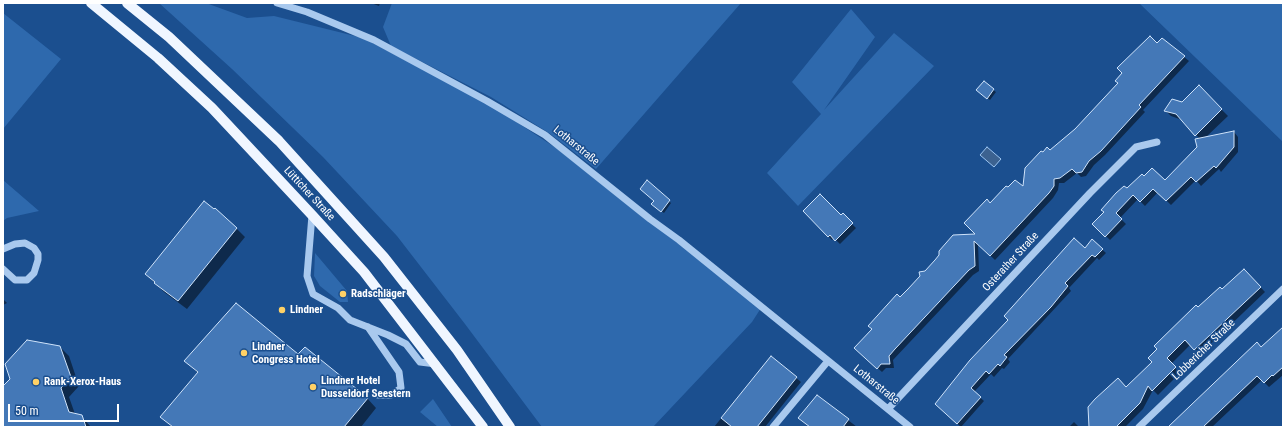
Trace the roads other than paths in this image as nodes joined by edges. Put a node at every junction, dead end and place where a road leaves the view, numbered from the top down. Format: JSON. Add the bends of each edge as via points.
{"nodes":[{"id":1,"x":91,"y":3,"type":"edge"},
{"id":2,"x":127,"y":3,"type":"edge"},
{"id":3,"x":277,"y":3,"type":"edge"},
{"id":4,"x":1157,"y":142,"type":"dead end"},
{"id":5,"x":312,"y":215,"type":"junction"},
{"id":6,"x":3,"y":249,"type":"edge"},
{"id":7,"x":3,"y":269,"type":"edge"},
{"id":8,"x":1283,"y":289,"type":"edge"},
{"id":9,"x":368,"y":327,"type":"junction"},
{"id":10,"x":828,"y":361,"type":"junction"},
{"id":11,"x":436,"y":364,"type":"junction"},
{"id":12,"x":378,"y":395,"type":"dead end"},
{"id":13,"x":468,"y":407,"type":"junction"},
{"id":14,"x":888,"y":409,"type":"junction"},
{"id":15,"x":473,"y":427,"type":"edge"},
{"id":16,"x":483,"y":427,"type":"edge"},
{"id":17,"x":510,"y":427,"type":"edge"},
{"id":18,"x":773,"y":427,"type":"edge"},
{"id":19,"x":910,"y":427,"type":"edge"},
{"id":20,"x":1139,"y":427,"type":"edge"}],
"edges":[{"from":1,"to":5,"type":"main road","name":"Lütticher Straße","via":[[158,58],[212,108]]},
{"from":2,"to":17,"type":"main road","name":"Lütticher Straße","via":[[169,37],[279,141],[384,257],[457,350]]},
{"from":3,"to":10,"type":"street","name":"Lotharstraße","via":[[307,12],[374,40],[487,100],[545,135]]},
{"from":4,"to":14,"type":"street","name":"Osterather Straße","via":[[1136,147]]},
{"from":5,"to":9,"type":"street","via":[[307,276],[313,294],[338,308],[350,320]]},
{"from":5,"to":11,"type":"main road","name":"Lütticher Straße","via":[[364,272]]},
{"from":6,"to":7,"type":"street","via":[[25,243],[34,248],[38,260],[34,273],[27,280],[15,280]]},
{"from":8,"to":20,"type":"street","name":"Lobbericher Straße"},
{"from":9,"to":11,"type":"street","via":[[406,344],[420,362]]},
{"from":9,"to":12,"type":"street","via":[[400,377],[401,388],[391,395]]},
{"from":10,"to":14,"type":"street","name":"Lotharstraße"},
{"from":10,"to":18,"type":"street"},
{"from":11,"to":13,"type":"main road","name":"Lütticher Straße"},
{"from":13,"to":15,"type":"main road"},
{"from":13,"to":16,"type":"main road","name":"Lütticher Straße"},
{"from":14,"to":19,"type":"street","name":"Lotharstraße"}]}
